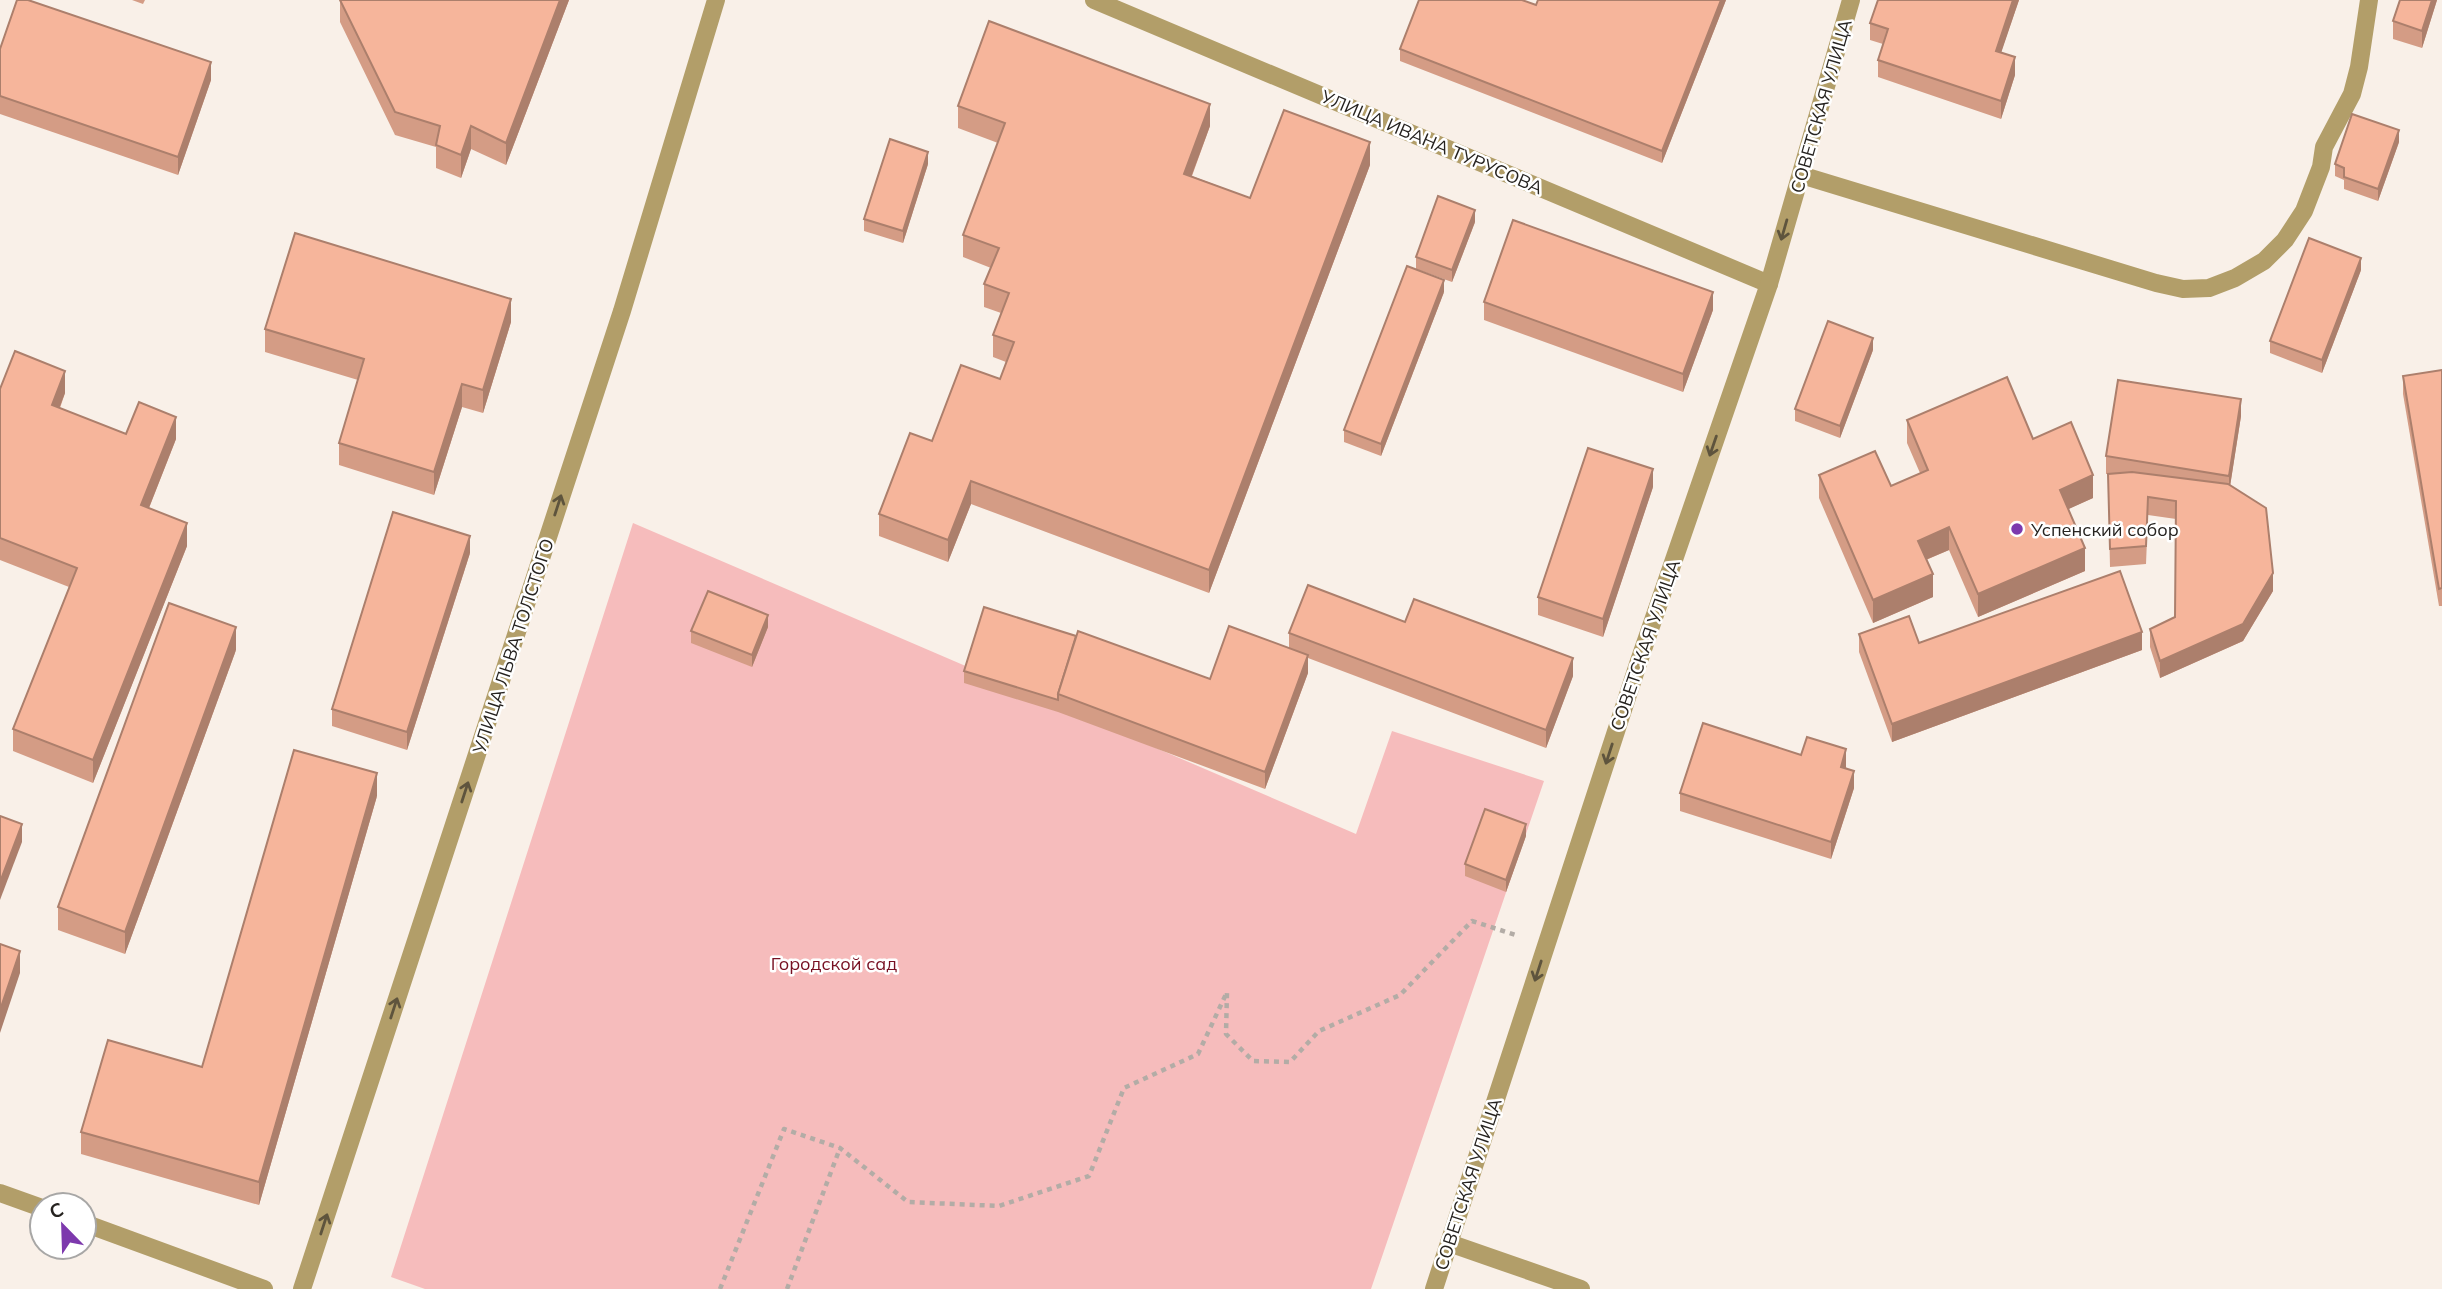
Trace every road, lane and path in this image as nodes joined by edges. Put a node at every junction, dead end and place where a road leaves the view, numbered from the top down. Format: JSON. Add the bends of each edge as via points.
{"nodes":[{"id":1,"x":716,"y":0,"type":"edge"},
{"id":2,"x":1094,"y":0,"type":"edge"},
{"id":3,"x":1851,"y":0,"type":"edge"},
{"id":4,"x":2369,"y":0,"type":"edge"},
{"id":5,"x":1801,"y":175,"type":"junction"},
{"id":6,"x":1769,"y":284,"type":"junction"},
{"id":7,"x":1546,"y":946,"type":"junction"},
{"id":8,"x":840,"y":1148,"type":"junction"},
{"id":9,"x":0,"y":1192,"type":"edge"},
{"id":10,"x":28,"y":1203,"type":"edge"},
{"id":11,"x":98,"y":1228,"type":"edge"},
{"id":12,"x":1449,"y":1243,"type":"junction"},
{"id":13,"x":264,"y":1289,"type":"edge"},
{"id":14,"x":302,"y":1289,"type":"edge"},
{"id":15,"x":720,"y":1289,"type":"edge"},
{"id":16,"x":787,"y":1289,"type":"edge"},
{"id":17,"x":1434,"y":1289,"type":"edge"},
{"id":18,"x":1581,"y":1289,"type":"edge"}],
"edges":[{"from":14,"to":1,"type":"street","name":"УЛИЦА ЛЬВА ТОЛСТОГО","one_way":true,"via":[[622,311]]},
{"from":2,"to":6,"type":"street","name":"УЛИЦА ИВАНА ТУРУСОВА"},
{"from":3,"to":5,"type":"street","name":"СОВЕТСКАЯ УЛИЦА"},
{"from":4,"to":5,"type":"street","via":[[2352,94],[2325,147],[2304,211],[2264,261],[2210,288],[2156,283]]},
{"from":5,"to":6,"type":"street","name":"СОВЕТСКАЯ УЛИЦА","one_way":true},
{"from":6,"to":7,"type":"street","name":"СОВЕТСКАЯ УЛИЦА","one_way":true},
{"from":7,"to":8,"type":"path","via":[[1472,921],[1400,995],[1319,1031],[1290,1062],[1253,1061],[1226,1034],[1227,992],[1198,1054],[1124,1088],[1089,1176],[999,1206],[908,1202]]},
{"from":7,"to":12,"type":"street","name":"СОВЕТСКАЯ УЛИЦА","one_way":true},
{"from":8,"to":15,"type":"path","via":[[784,1129]]},
{"from":8,"to":16,"type":"path"},
{"from":9,"to":10,"type":"street"},
{"from":11,"to":13,"type":"street"},
{"from":12,"to":17,"type":"street","name":"СОВЕТСКАЯ УЛИЦА"},
{"from":12,"to":18,"type":"street"}]}
